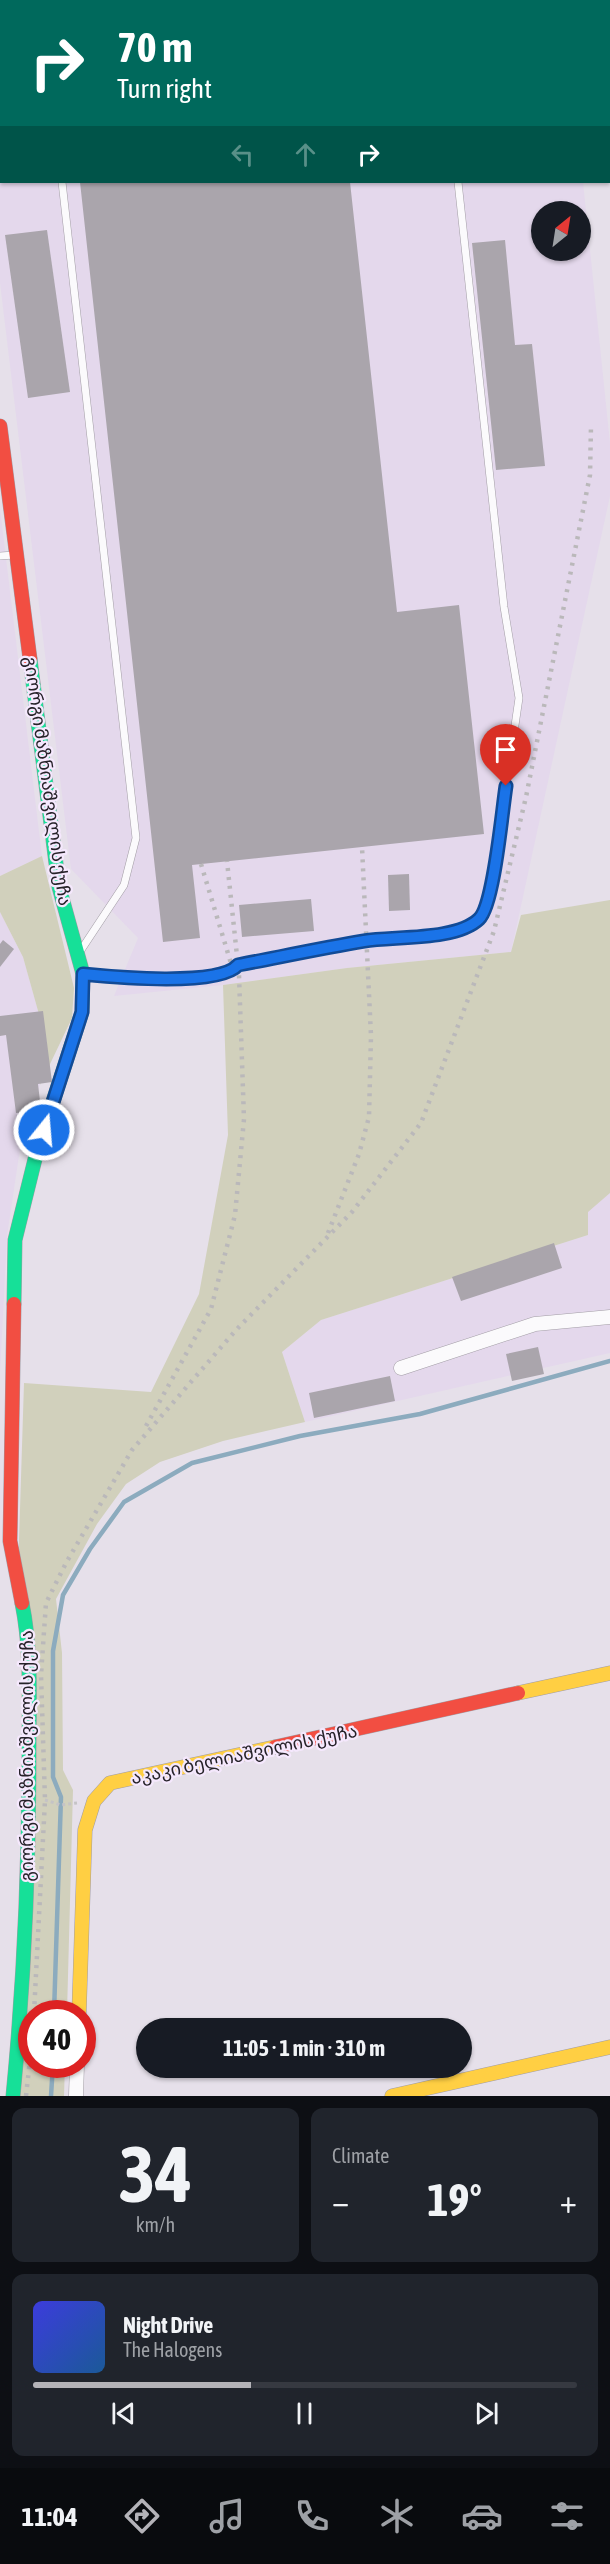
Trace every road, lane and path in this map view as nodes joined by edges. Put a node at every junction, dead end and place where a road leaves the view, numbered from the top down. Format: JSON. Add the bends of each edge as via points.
{"nodes":[{"id":1,"x":62,"y":183,"type":"edge"},
{"id":2,"x":458,"y":183,"type":"edge"},
{"id":3,"x":0,"y":426,"type":"edge"},
{"id":4,"x":16,"y":555,"type":"junction"},
{"id":5,"x":0,"y":556,"type":"edge"},
{"id":6,"x":78,"y":955,"type":"junction"},
{"id":7,"x":83,"y":974,"type":"junction"},
{"id":8,"x":610,"y":1317,"type":"edge"},
{"id":9,"x":401,"y":1368,"type":"dead end"},
{"id":10,"x":610,"y":1673,"type":"edge"},
{"id":11,"x":29,"y":1796,"type":"junction"},
{"id":12,"x":94,"y":1801,"type":"junction"},
{"id":13,"x":79,"y":2000,"type":"edge"},
{"id":14,"x":610,"y":2047,"type":"edge"},
{"id":15,"x":77,"y":2078,"type":"edge"},
{"id":16,"x":13,"y":2096,"type":"edge"},
{"id":17,"x":76,"y":2096,"type":"edge"},
{"id":18,"x":392,"y":2096,"type":"edge"}],
"edges":[{"from":1,"to":6,"type":"lane","via":[[136,838],[124,885]]},
{"from":2,"to":7,"type":"lane","via":[[504,607],[519,698],[490,896],[480,919],[443,934],[366,941],[238,965],[233,971],[213,975],[153,980]]},
{"from":3,"to":4,"type":"street","name":"გიორგი მაზნიაშვილის ქუჩა"},
{"from":4,"to":5,"type":"lane"},
{"from":4,"to":6,"type":"street","name":"გიორგი მაზნიაშვილის ქუჩა","via":[[59,887]]},
{"from":6,"to":7,"type":"street","name":"გიორგი მაზნიაშვილის ქუჩა"},
{"from":7,"to":11,"type":"street","name":"გიორგი მაზნიაშვილის ქუჩა","via":[[82,1012],[11,1240],[10,1541],[29,1635]]},
{"from":8,"to":9,"type":"street","via":[[535,1324]]},
{"from":10,"to":12,"type":"street","name":"აკაკი ბელიაშვილის ქუჩა","via":[[110,1783]]},
{"from":11,"to":12,"type":"path","via":[[61,1805]]},
{"from":11,"to":16,"type":"street","name":"გიორგი მაზნიაშვილის ქუჩა"},
{"from":12,"to":13,"type":"street","via":[[85,1830]]},
{"from":14,"to":18,"type":"street"},
{"from":15,"to":17,"type":"street"}]}
